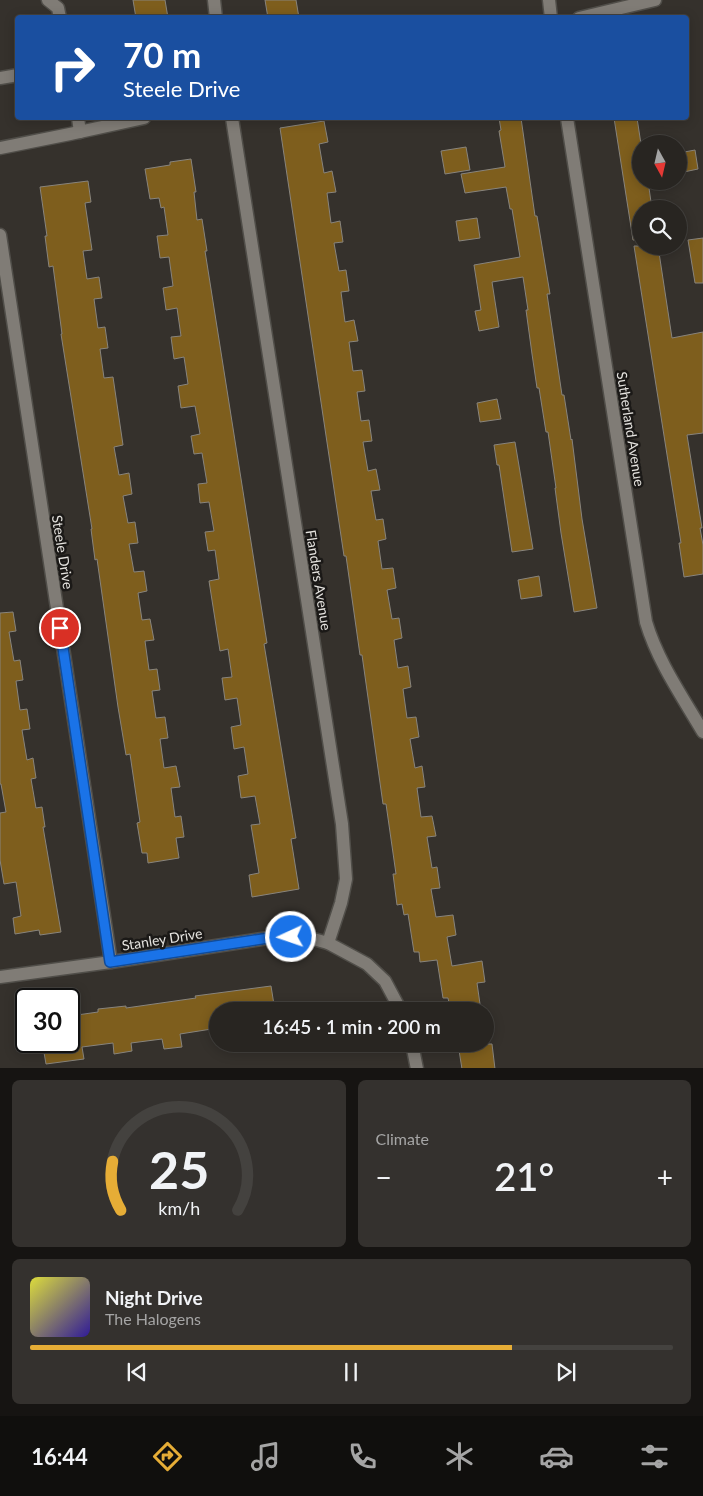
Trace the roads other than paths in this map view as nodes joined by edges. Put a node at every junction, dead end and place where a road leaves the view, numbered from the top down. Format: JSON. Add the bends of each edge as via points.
{"nodes":[{"id":1,"x":48,"y":0,"type":"edge"},
{"id":2,"x":214,"y":0,"type":"edge"},
{"id":3,"x":549,"y":0,"type":"edge"},
{"id":4,"x":655,"y":0,"type":"edge"},
{"id":5,"x":59,"y":15,"type":"edge"},
{"id":6,"x":216,"y":15,"type":"edge"},
{"id":7,"x":551,"y":15,"type":"edge"},
{"id":8,"x":592,"y":15,"type":"edge"},
{"id":9,"x":15,"y":76,"type":"edge"},
{"id":10,"x":0,"y":78,"type":"edge"},
{"id":11,"x":78,"y":120,"type":"edge"},
{"id":12,"x":135,"y":120,"type":"edge"},
{"id":13,"x":232,"y":120,"type":"edge"},
{"id":14,"x":567,"y":120,"type":"edge"},
{"id":15,"x":80,"y":132,"type":"junction"},
{"id":16,"x":0,"y":148,"type":"edge"},
{"id":17,"x":0,"y":235,"type":"edge"},
{"id":18,"x":703,"y":732,"type":"edge"},
{"id":19,"x":328,"y":944,"type":"junction"},
{"id":20,"x":110,"y":962,"type":"junction"},
{"id":21,"x":0,"y":977,"type":"edge"},
{"id":22,"x":396,"y":1002,"type":"edge"},
{"id":23,"x":414,"y":1052,"type":"edge"},
{"id":24,"x":417,"y":1068,"type":"edge"}],
"edges":[{"from":1,"to":5,"type":"street","via":[[58,8]]},
{"from":2,"to":6,"type":"street"},
{"from":3,"to":7,"type":"street"},
{"from":4,"to":8,"type":"street"},
{"from":9,"to":10,"type":"street"},
{"from":11,"to":15,"type":"street"},
{"from":12,"to":15,"type":"street"},
{"from":13,"to":19,"type":"street","name":"Flanders Avenue","via":[[342,824],[346,880]]},
{"from":14,"to":18,"type":"street","name":"Sutherland Avenue","via":[[646,622],[664,666]]},
{"from":15,"to":16,"type":"street"},
{"from":17,"to":20,"type":"street","name":"Steele Drive"},
{"from":19,"to":20,"type":"street","name":"Stanley Drive","via":[[306,936],[275,937]]},
{"from":19,"to":22,"type":"street","via":[[367,964],[385,981]]},
{"from":20,"to":21,"type":"street","name":"Stanley Drive"},
{"from":23,"to":24,"type":"street"}]}
